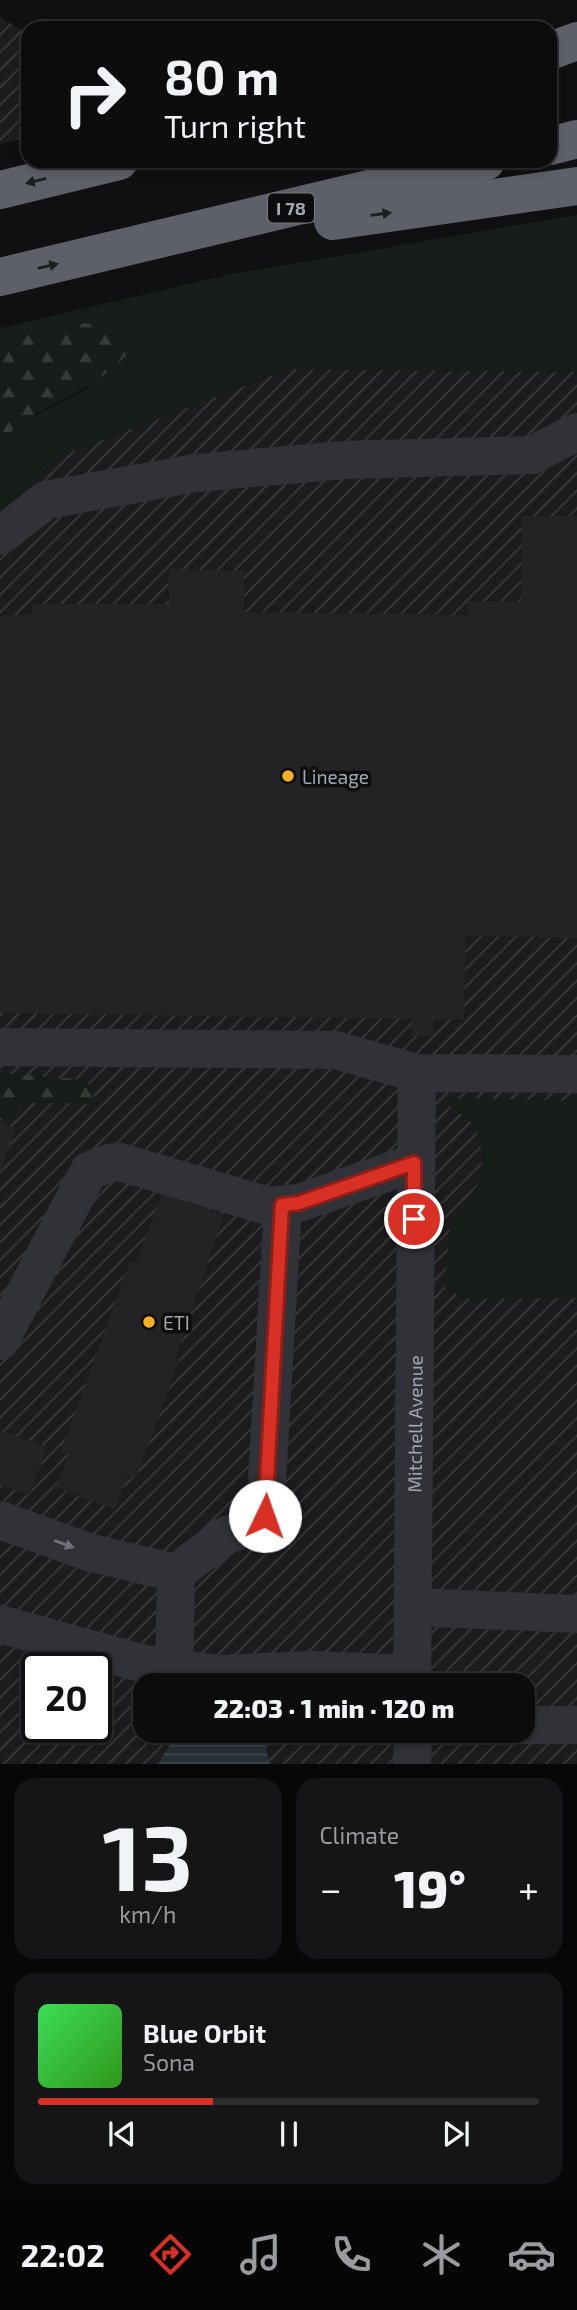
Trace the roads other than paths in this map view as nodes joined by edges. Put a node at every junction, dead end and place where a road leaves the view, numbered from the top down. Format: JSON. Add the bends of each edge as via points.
{"nodes":[{"id":1,"x":577,"y":41,"type":"edge"},
{"id":2,"x":557,"y":50,"type":"edge"},
{"id":3,"x":577,"y":50,"type":"edge"},
{"id":4,"x":557,"y":52,"type":"edge"},
{"id":5,"x":577,"y":139,"type":"edge"},
{"id":6,"x":557,"y":144,"type":"edge"},
{"id":7,"x":90,"y":168,"type":"edge"},
{"id":8,"x":457,"y":168,"type":"edge"},
{"id":9,"x":577,"y":186,"type":"edge"},
{"id":10,"x":0,"y":190,"type":"edge"},
{"id":11,"x":95,"y":255,"type":"junction"},
{"id":12,"x":0,"y":277,"type":"edge"},
{"id":13,"x":577,"y":432,"type":"edge"},
{"id":14,"x":0,"y":536,"type":"edge"},
{"id":15,"x":0,"y":1047,"type":"edge"},
{"id":16,"x":417,"y":1073,"type":"junction"},
{"id":17,"x":577,"y":1074,"type":"edge"},
{"id":18,"x":414,"y":1163,"type":"junction"},
{"id":19,"x":282,"y":1205,"type":"junction"},
{"id":20,"x":0,"y":1340,"type":"edge"},
{"id":21,"x":0,"y":1520,"type":"edge"},
{"id":22,"x":176,"y":1573,"type":"junction"},
{"id":23,"x":413,"y":1607,"type":"junction"},
{"id":24,"x":577,"y":1614,"type":"edge"},
{"id":25,"x":0,"y":1623,"type":"edge"},
{"id":26,"x":174,"y":1668,"type":"junction"},
{"id":27,"x":212,"y":1673,"type":"edge"},
{"id":28,"x":243,"y":1673,"type":"edge"},
{"id":29,"x":345,"y":1673,"type":"edge"},
{"id":30,"x":412,"y":1673,"type":"edge"},
{"id":31,"x":535,"y":1725,"type":"edge"},
{"id":32,"x":577,"y":1725,"type":"edge"},
{"id":33,"x":412,"y":1743,"type":"edge"},
{"id":34,"x":412,"y":1764,"type":"edge"}],
"edges":[{"from":1,"to":2,"type":"highway"},
{"from":3,"to":4,"type":"highway"},
{"from":5,"to":6,"type":"highway"},
{"from":7,"to":10,"type":"highway","one_way":true},
{"from":8,"to":11,"type":"highway","number":"I 78"},
{"from":11,"to":9,"type":"highway","one_way":true},
{"from":12,"to":11,"type":"highway","number":"I 78","one_way":true},
{"from":13,"to":14,"type":"street","via":[[532,455],[345,460],[195,473],[46,500]]},
{"from":15,"to":16,"type":"street","via":[[335,1050]]},
{"from":16,"to":17,"type":"street"},
{"from":16,"to":18,"type":"street","name":"Mitchell Avenue"},
{"from":18,"to":19,"type":"street"},
{"from":18,"to":23,"type":"street","name":"Mitchell Avenue"},
{"from":19,"to":20,"type":"street","via":[[268,1206],[120,1162],[89,1171]]},
{"from":19,"to":22,"type":"street","via":[[265,1516],[226,1536]]},
{"from":21,"to":22,"type":"street","one_way":true,"via":[[88,1552]]},
{"from":22,"to":26,"type":"street"},
{"from":23,"to":24,"type":"street"},
{"from":23,"to":30,"type":"street","name":"Mitchell Avenue"},
{"from":25,"to":26,"type":"street","via":[[144,1664]]},
{"from":26,"to":27,"type":"street"},
{"from":28,"to":29,"type":"street"},
{"from":31,"to":32,"type":"street"},
{"from":33,"to":34,"type":"street"}]}
